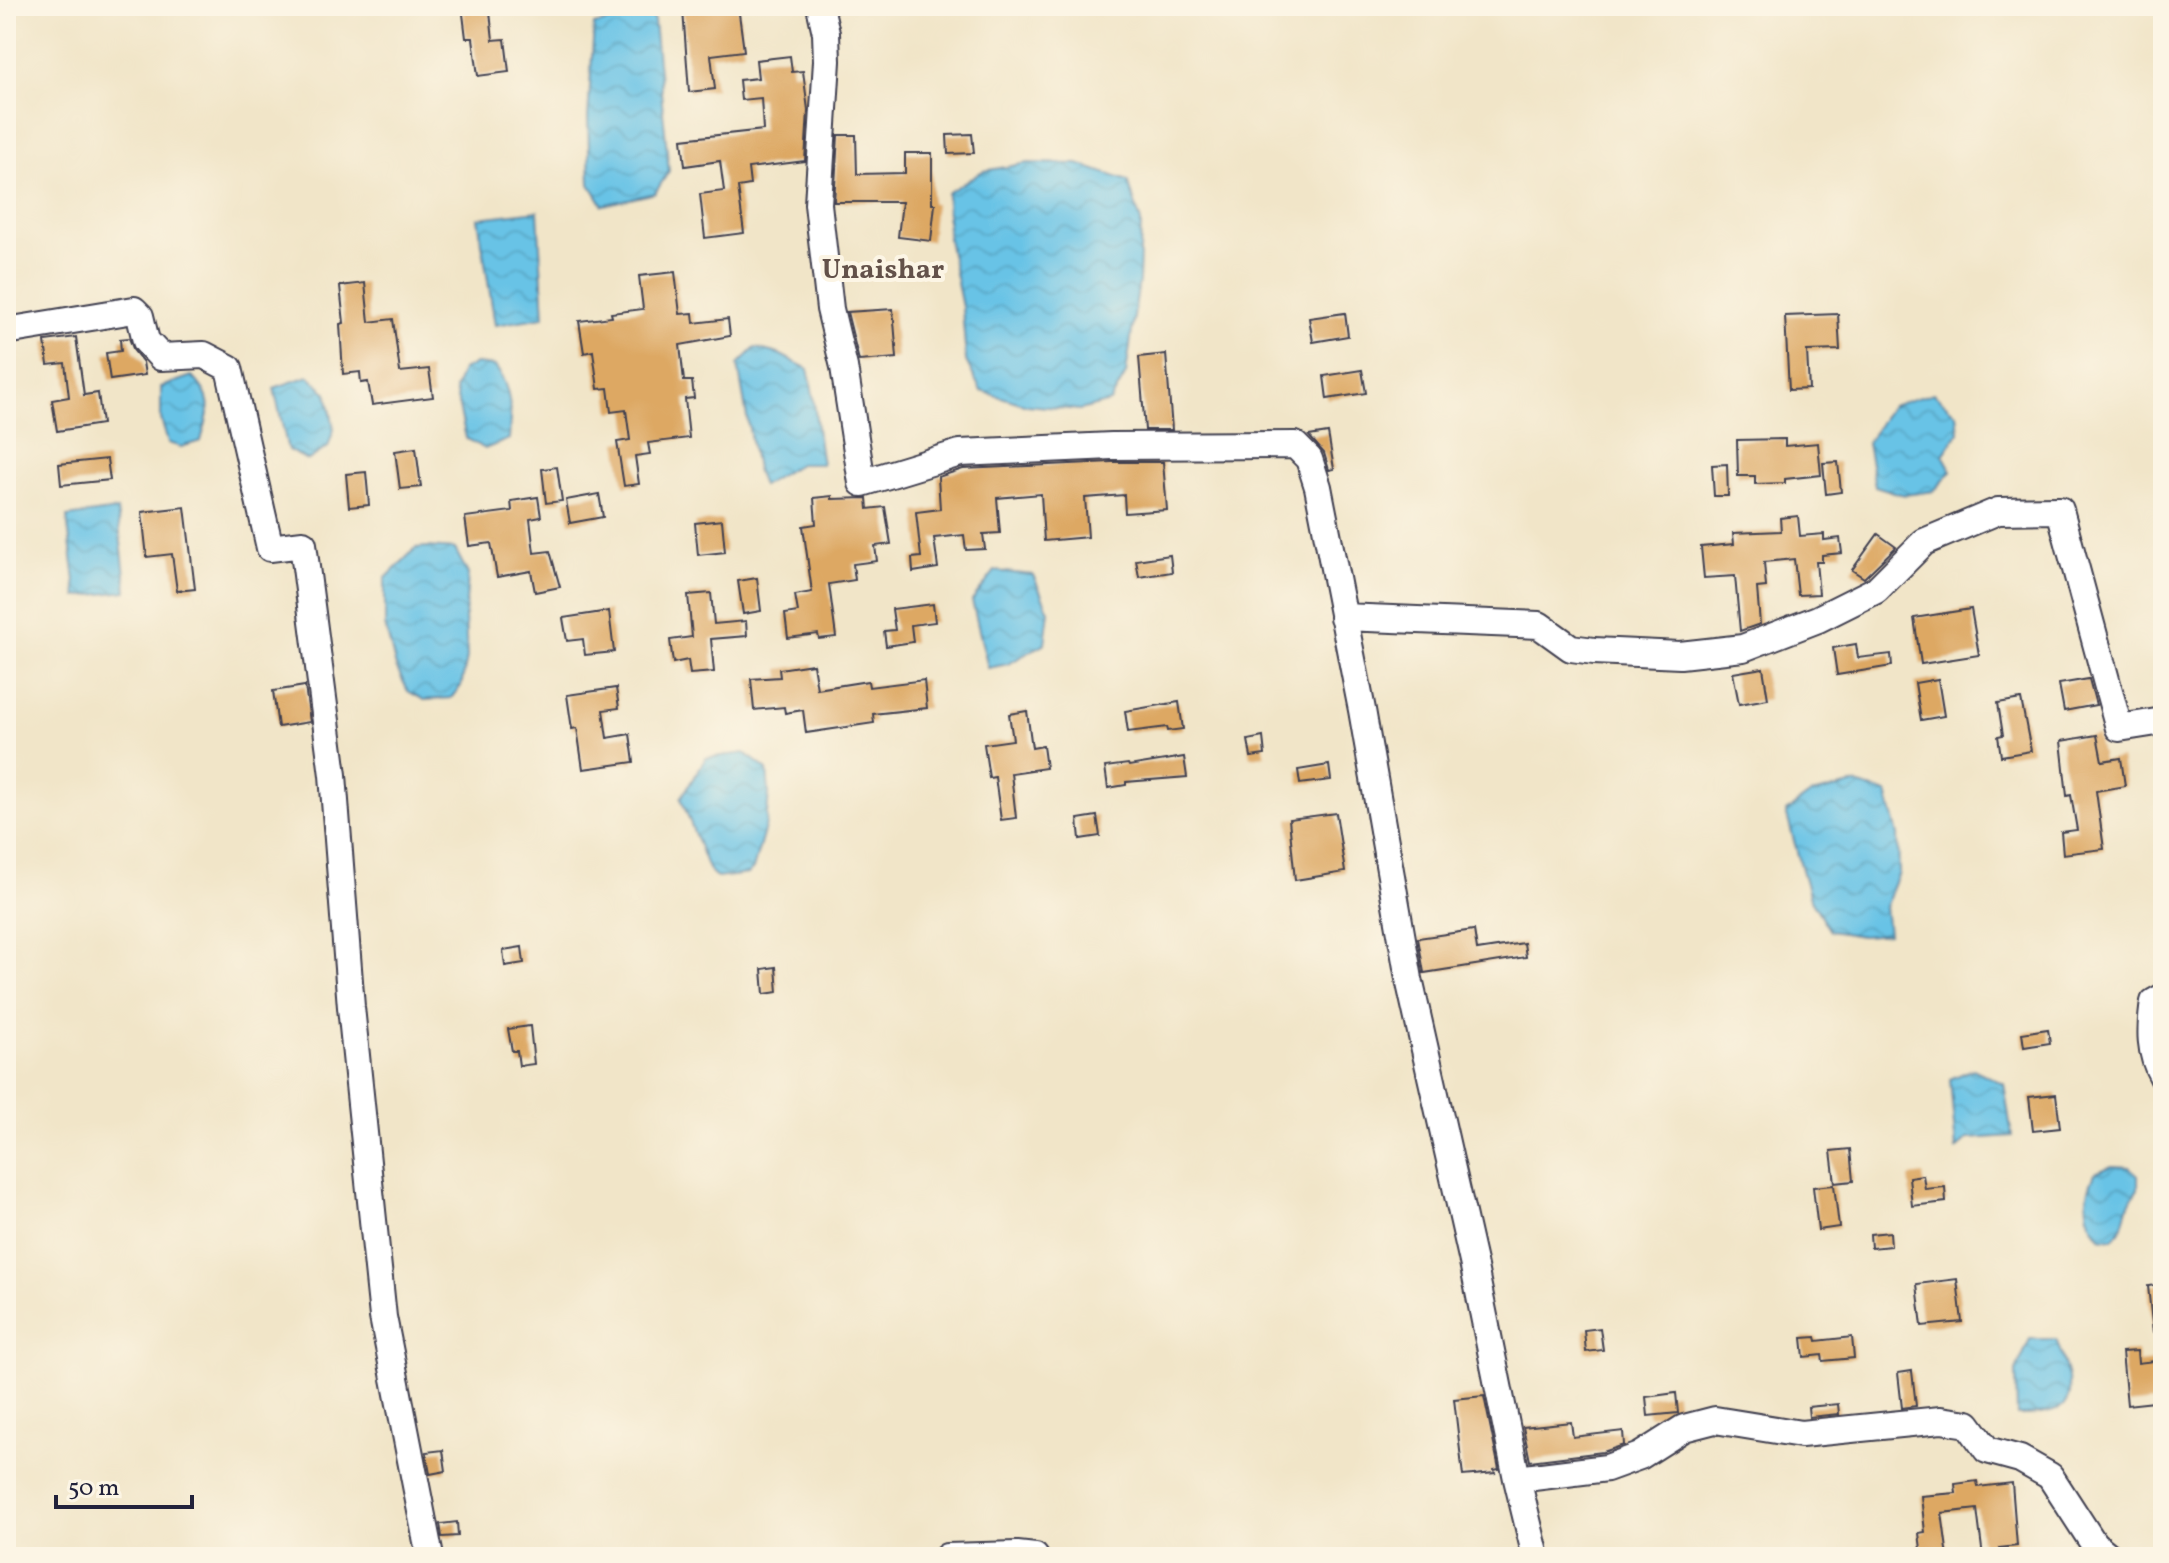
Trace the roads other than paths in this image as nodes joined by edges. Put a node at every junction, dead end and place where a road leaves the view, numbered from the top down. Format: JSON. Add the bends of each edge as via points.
{"nodes":[{"id":1,"x":820,"y":6,"type":"edge"},
{"id":2,"x":6,"y":331,"type":"edge"},
{"id":3,"x":1343,"y":617,"type":"junction"},
{"id":4,"x":2163,"y":721,"type":"edge"},
{"id":5,"x":2163,"y":997,"type":"edge"},
{"id":6,"x":2163,"y":1077,"type":"edge"},
{"id":7,"x":1517,"y":1479,"type":"junction"},
{"id":8,"x":430,"y":1557,"type":"edge"},
{"id":9,"x":947,"y":1557,"type":"edge"},
{"id":10,"x":1035,"y":1557,"type":"edge"},
{"id":11,"x":1536,"y":1557,"type":"edge"},
{"id":12,"x":2110,"y":1557,"type":"edge"}],
"edges":[{"from":1,"to":3,"type":"street","via":[[827,61],[818,204],[830,309],[862,483],[960,453],[1295,445],[1309,459],[1318,487]]},
{"from":2,"to":8,"type":"street","via":[[134,310],[146,341],[161,357],[204,355],[229,368],[270,548],[303,544],[333,775],[383,1317]]},
{"from":3,"to":4,"type":"street","via":[[1539,625],[1571,648],[1594,651],[1680,655],[1743,648],[1876,590],[1924,542],[1998,511],[2060,510],[2119,728]]},
{"from":3,"to":7,"type":"street","via":[[1409,979]]},
{"from":5,"to":6,"type":"street","via":[[2154,1002],[2150,1024],[2154,1061]]},
{"from":7,"to":11,"type":"street"},
{"from":7,"to":12,"type":"street","via":[[1607,1468],[1640,1456],[1684,1428],[1715,1420],[1801,1434],[1941,1420],[1968,1424],[1987,1450],[2020,1459],[2050,1476],[2094,1544]]},
{"from":9,"to":10,"type":"street"}]}
